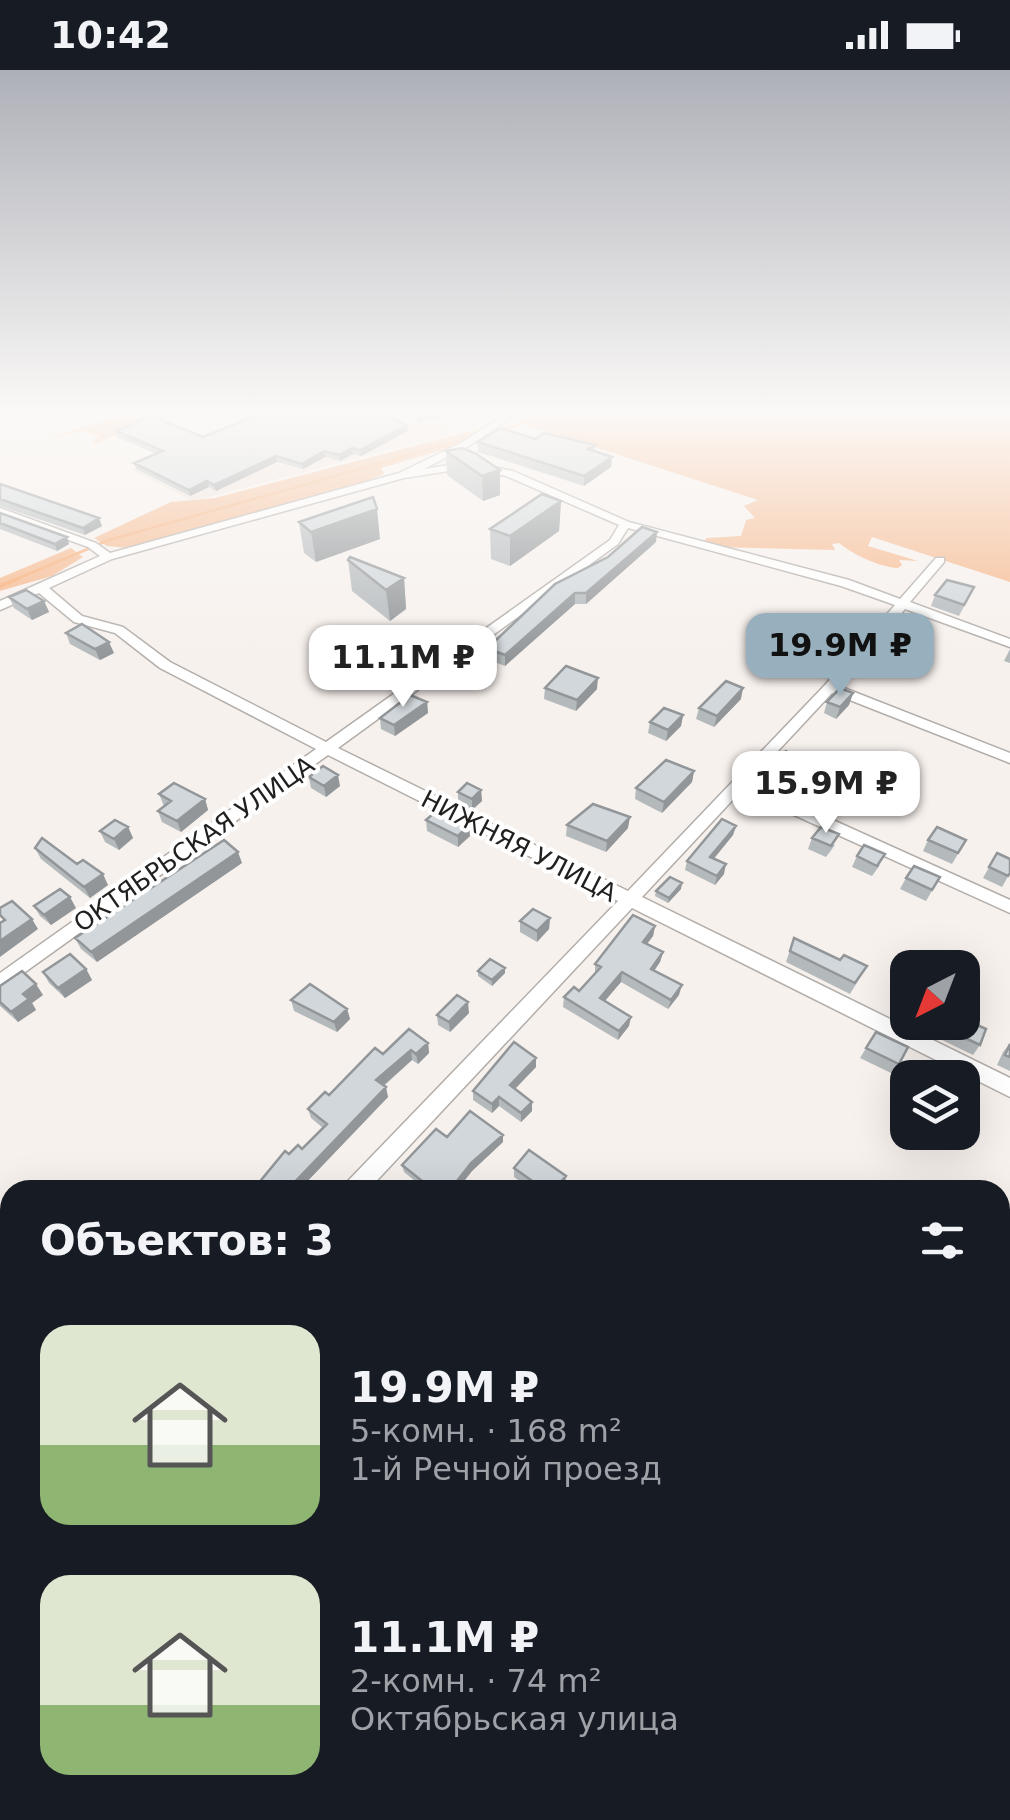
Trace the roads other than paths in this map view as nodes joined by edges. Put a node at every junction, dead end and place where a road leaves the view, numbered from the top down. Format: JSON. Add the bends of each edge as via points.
{"nodes":[{"id":1,"x":325,"y":497,"type":"edge"},
{"id":2,"x":563,"y":497,"type":"edge"},
{"id":3,"x":0,"y":511,"type":"edge"},
{"id":4,"x":626,"y":524,"type":"junction"},
{"id":5,"x":108,"y":557,"type":"junction"},
{"id":6,"x":940,"y":560,"type":"dead end"},
{"id":7,"x":40,"y":587,"type":"junction"},
{"id":8,"x":0,"y":606,"type":"edge"},
{"id":9,"x":899,"y":606,"type":"junction"},
{"id":10,"x":1010,"y":643,"type":"edge"},
{"id":11,"x":830,"y":688,"type":"junction"},
{"id":12,"x":328,"y":750,"type":"junction"},
{"id":13,"x":1010,"y":758,"type":"edge"},
{"id":14,"x":740,"y":784,"type":"junction"},
{"id":15,"x":626,"y":901,"type":"junction"},
{"id":16,"x":1010,"y":907,"type":"edge"},
{"id":17,"x":0,"y":983,"type":"edge"},
{"id":18,"x":1010,"y":1088,"type":"edge"},
{"id":19,"x":363,"y":1180,"type":"edge"}],
"edges":[{"from":1,"to":5,"type":"street"},
{"from":2,"to":4,"type":"street"},
{"from":3,"to":5,"type":"street"},
{"from":4,"to":9,"type":"street","via":[[845,583]]},
{"from":4,"to":12,"type":"street","name":"ОКТЯБРЬСКАЯ УЛИЦА","via":[[614,542]]},
{"from":5,"to":7,"type":"street"},
{"from":6,"to":9,"type":"street"},
{"from":7,"to":8,"type":"street"},
{"from":7,"to":12,"type":"street","name":"НИЖНЯЯ УЛИЦА","via":[[78,618],[120,630],[166,665]]},
{"from":9,"to":10,"type":"street"},
{"from":9,"to":11,"type":"street"},
{"from":11,"to":13,"type":"street"},
{"from":11,"to":14,"type":"street"},
{"from":12,"to":15,"type":"street","name":"НИЖНЯЯ УЛИЦА"},
{"from":12,"to":17,"type":"street","name":"ОКТЯБРЬСКАЯ УЛИЦА"},
{"from":14,"to":15,"type":"street"},
{"from":14,"to":16,"type":"street"},
{"from":15,"to":18,"type":"street","name":"НИЖНЯЯ УЛИЦА"},
{"from":15,"to":19,"type":"street"}]}
